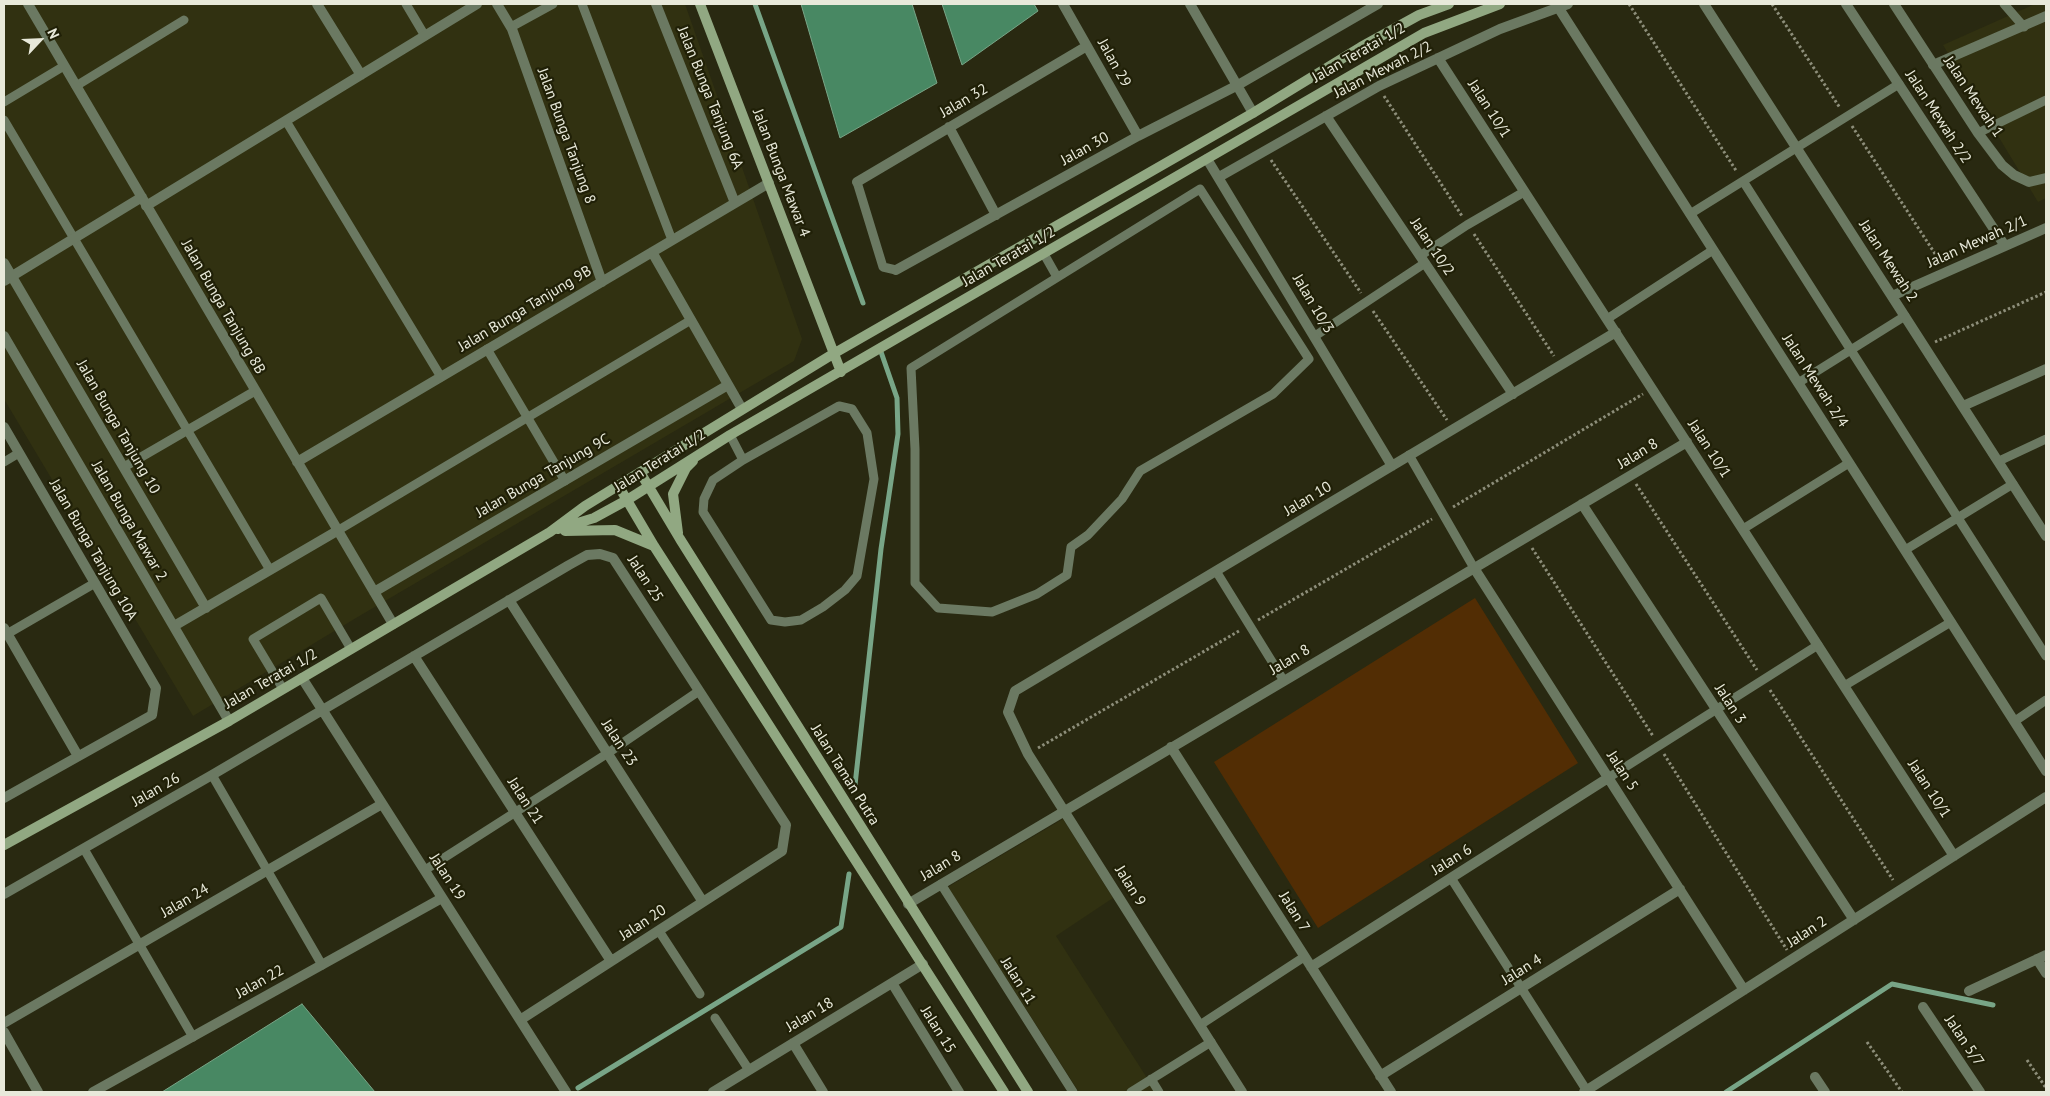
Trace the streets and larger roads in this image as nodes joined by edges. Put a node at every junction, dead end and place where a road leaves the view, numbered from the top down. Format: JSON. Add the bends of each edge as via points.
{"nodes":[{"id":1,"x":28,"y":4,"type":"edge"},
{"id":2,"x":317,"y":4,"type":"edge"},
{"id":3,"x":477,"y":4,"type":"edge"},
{"id":4,"x":497,"y":4,"type":"edge"},
{"id":5,"x":656,"y":4,"type":"edge"},
{"id":6,"x":700,"y":4,"type":"edge"},
{"id":7,"x":1063,"y":4,"type":"edge"},
{"id":8,"x":1190,"y":4,"type":"edge"},
{"id":9,"x":1378,"y":4,"type":"edge"},
{"id":10,"x":1449,"y":4,"type":"edge"},
{"id":11,"x":1500,"y":4,"type":"edge"},
{"id":12,"x":1568,"y":4,"type":"edge"},
{"id":13,"x":1704,"y":4,"type":"edge"},
{"id":14,"x":1846,"y":4,"type":"edge"},
{"id":15,"x":1894,"y":4,"type":"edge"},
{"id":16,"x":1484,"y":6,"type":"edge"},
{"id":17,"x":1558,"y":7,"type":"junction"},
{"id":18,"x":2046,"y":16,"type":"edge"},
{"id":19,"x":1088,"y":46,"type":"junction"},
{"id":20,"x":1438,"y":58,"type":"junction"},
{"id":21,"x":1933,"y":65,"type":"junction"},
{"id":22,"x":361,"y":75,"type":"junction"},
{"id":23,"x":1238,"y":85,"type":"junction"},
{"id":24,"x":1253,"y":112,"type":"junction"},
{"id":25,"x":1326,"y":116,"type":"junction"},
{"id":26,"x":949,"y":127,"type":"junction"},
{"id":27,"x":1138,"y":136,"type":"junction"},
{"id":28,"x":1207,"y":159,"type":"junction"},
{"id":29,"x":1219,"y":177,"type":"junction"},
{"id":30,"x":2046,"y":178,"type":"edge"},
{"id":31,"x":769,"y":182,"type":"junction"},
{"id":32,"x":856,"y":182,"type":"road end"},
{"id":33,"x":144,"y":202,"type":"junction"},
{"id":34,"x":735,"y":203,"type":"junction"},
{"id":35,"x":996,"y":214,"type":"junction"},
{"id":36,"x":2046,"y":228,"type":"edge"},
{"id":37,"x":2005,"y":246,"type":"junction"},
{"id":38,"x":652,"y":252,"type":"junction"},
{"id":39,"x":4,"y":263,"type":"edge"},
{"id":40,"x":896,"y":270,"type":"road end"},
{"id":41,"x":8,"y":279,"type":"edge"},
{"id":42,"x":602,"y":282,"type":"junction"},
{"id":43,"x":1892,"y":296,"type":"junction"},
{"id":44,"x":1616,"y":332,"type":"junction"},
{"id":45,"x":4,"y":336,"type":"edge"},
{"id":46,"x":833,"y":354,"type":"junction"},
{"id":47,"x":2046,"y":369,"type":"edge"},
{"id":48,"x":840,"y":372,"type":"junction"},
{"id":49,"x":728,"y":386,"type":"junction"},
{"id":50,"x":1513,"y":394,"type":"junction"},
{"id":51,"x":1963,"y":406,"type":"junction"},
{"id":52,"x":742,"y":409,"type":"junction"},
{"id":53,"x":4,"y":427,"type":"edge"},
{"id":54,"x":1687,"y":442,"type":"junction"},
{"id":55,"x":698,"y":454,"type":"junction"},
{"id":56,"x":296,"y":462,"type":"junction"},
{"id":57,"x":1392,"y":466,"type":"junction"},
{"id":58,"x":640,"y":472,"type":"junction"},
{"id":59,"x":618,"y":485,"type":"junction"},
{"id":60,"x":648,"y":486,"type":"junction"},
{"id":61,"x":627,"y":500,"type":"junction"},
{"id":62,"x":1582,"y":504,"type":"junction"},
{"id":63,"x":2042,"y":519,"type":"edge"},
{"id":64,"x":337,"y":530,"type":"junction"},
{"id":65,"x":550,"y":532,"type":"junction"},
{"id":66,"x":2046,"y":536,"type":"edge"},
{"id":67,"x":680,"y":539,"type":"junction"},
{"id":68,"x":654,"y":546,"type":"junction"},
{"id":69,"x":1474,"y":568,"type":"junction"},
{"id":70,"x":374,"y":592,"type":"junction"},
{"id":71,"x":509,"y":600,"type":"junction"},
{"id":72,"x":206,"y":608,"type":"junction"},
{"id":73,"x":393,"y":624,"type":"junction"},
{"id":74,"x":174,"y":626,"type":"junction"},
{"id":75,"x":6,"y":631,"type":"edge"},
{"id":76,"x":414,"y":656,"type":"junction"},
{"id":77,"x":302,"y":678,"type":"junction"},
{"id":78,"x":1015,"y":691,"type":"joint"},
{"id":79,"x":323,"y":710,"type":"junction"},
{"id":80,"x":229,"y":721,"type":"junction"},
{"id":81,"x":1172,"y":747,"type":"junction"},
{"id":82,"x":78,"y":756,"type":"junction"},
{"id":83,"x":2046,"y":771,"type":"edge"},
{"id":84,"x":1608,"y":778,"type":"junction"},
{"id":85,"x":2046,"y":797,"type":"edge"},
{"id":86,"x":4,"y":798,"type":"edge"},
{"id":87,"x":382,"y":804,"type":"junction"},
{"id":88,"x":1064,"y":811,"type":"junction"},
{"id":89,"x":4,"y":845,"type":"edge"},
{"id":90,"x":782,"y":851,"type":"joint"},
{"id":91,"x":1954,"y":856,"type":"junction"},
{"id":92,"x":1680,"y":889,"type":"junction"},
{"id":93,"x":4,"y":894,"type":"edge"},
{"id":94,"x":442,"y":898,"type":"junction"},
{"id":95,"x":703,"y":902,"type":"junction"},
{"id":96,"x":908,"y":904,"type":"junction"},
{"id":97,"x":1854,"y":920,"type":"junction"},
{"id":98,"x":2042,"y":957,"type":"edge"},
{"id":99,"x":611,"y":961,"type":"junction"},
{"id":100,"x":923,"y":964,"type":"junction"},
{"id":101,"x":1311,"y":967,"type":"junction"},
{"id":102,"x":2046,"y":973,"type":"edge"},
{"id":103,"x":892,"y":983,"type":"junction"},
{"id":104,"x":1744,"y":990,"type":"junction"},
{"id":105,"x":1969,"y":991,"type":"dead end"},
{"id":106,"x":1923,"y":1007,"type":"dead end"},
{"id":107,"x":520,"y":1020,"type":"junction"},
{"id":108,"x":4,"y":1023,"type":"edge"},
{"id":109,"x":4,"y":1032,"type":"edge"},
{"id":110,"x":793,"y":1043,"type":"junction"},
{"id":111,"x":1380,"y":1076,"type":"junction"},
{"id":112,"x":1815,"y":1077,"type":"dead end"},
{"id":113,"x":1585,"y":1091,"type":"edge"},
{"id":114,"x":38,"y":1092,"type":"edge"},
{"id":115,"x":93,"y":1092,"type":"edge"},
{"id":116,"x":566,"y":1092,"type":"edge"},
{"id":117,"x":713,"y":1092,"type":"edge"},
{"id":118,"x":823,"y":1092,"type":"edge"},
{"id":119,"x":959,"y":1092,"type":"edge"},
{"id":120,"x":1004,"y":1092,"type":"edge"},
{"id":121,"x":1028,"y":1092,"type":"edge"},
{"id":122,"x":1242,"y":1092,"type":"edge"},
{"id":123,"x":1391,"y":1092,"type":"edge"},
{"id":124,"x":1825,"y":1092,"type":"edge"},
{"id":125,"x":1980,"y":1092,"type":"edge"}],
"edges":[{"from":1,"to":33,"type":"street","name":"Jalan Bunga Tanjung 8B"},
{"from":2,"to":22,"type":"street"},
{"from":3,"to":22,"type":"street"},
{"from":4,"to":42,"type":"street","name":"Jalan Bunga Tanjung 8","via":[[510,27]]},
{"from":5,"to":34,"type":"street","name":"Jalan Bunga Tanjung 6A"},
{"from":6,"to":31,"type":"main road","name":"Jalan Bunga Mawar 4"},
{"from":7,"to":19,"type":"street","name":"Jalan 29"},
{"from":8,"to":23,"type":"street"},
{"from":9,"to":23,"type":"street","name":"Jalan 30"},
{"from":10,"to":24,"type":"main road","name":"Jalan Teratai 1/2","via":[[1419,15]]},
{"from":11,"to":16,"type":"main road","name":"Jalan Teratai 1/2"},
{"from":12,"to":17,"type":"street","name":"Jalan Mewah 2/2"},
{"from":13,"to":43,"type":"street","name":"Jalan Mewah 2"},
{"from":14,"to":37,"type":"street","name":"Jalan Mewah 2/2"},
{"from":15,"to":21,"type":"street","name":"Jalan Mewah 1"},
{"from":16,"to":28,"type":"main road","name":"Jalan Teratai 1/2","via":[[1424,33]]},
{"from":17,"to":20,"type":"street","name":"Jalan Mewah 2/2"},
{"from":17,"to":83,"type":"street","name":"Jalan Mewah 2/4"},
{"from":18,"to":21,"type":"street"},
{"from":19,"to":26,"type":"street","name":"Jalan 32"},
{"from":19,"to":27,"type":"street","name":"Jalan 29"},
{"from":20,"to":25,"type":"street","name":"Jalan Mewah 2/2"},
{"from":20,"to":44,"type":"street","name":"Jalan 10/1"},
{"from":21,"to":30,"type":"street","name":"Jalan Mewah 1","via":[[2002,165],[2029,182]]},
{"from":22,"to":33,"type":"street"},
{"from":23,"to":24,"type":"street"},
{"from":23,"to":27,"type":"street","name":"Jalan 30"},
{"from":24,"to":46,"type":"main road","name":"Jalan Teratai 1/2"},
{"from":25,"to":29,"type":"street","name":"Jalan Mewah 2/2"},
{"from":25,"to":50,"type":"street","name":"Jalan 10/2"},
{"from":26,"to":32,"type":"street","name":"Jalan 32"},
{"from":26,"to":35,"type":"street"},
{"from":27,"to":35,"type":"street","name":"Jalan 30"},
{"from":28,"to":29,"type":"street","name":"Jalan 10/3"},
{"from":28,"to":48,"type":"main road","name":"Jalan Teratai 1/2"},
{"from":29,"to":57,"type":"street","name":"Jalan 10/3"},
{"from":31,"to":34,"type":"street","name":"Jalan Bunga Tanjung 9B"},
{"from":31,"to":46,"type":"main road","name":"Jalan Bunga Mawar 4"},
{"from":33,"to":41,"type":"street"},
{"from":33,"to":56,"type":"street","name":"Jalan Bunga Tanjung 8B"},
{"from":34,"to":38,"type":"street","name":"Jalan Bunga Tanjung 9B"},
{"from":35,"to":40,"type":"street","name":"Jalan 30"},
{"from":36,"to":37,"type":"street","name":"Jalan Mewah 2/1"},
{"from":37,"to":43,"type":"street","name":"Jalan Mewah 2/1"},
{"from":38,"to":42,"type":"street","name":"Jalan Bunga Tanjung 9B"},
{"from":38,"to":49,"type":"street"},
{"from":39,"to":41,"type":"street","name":"Jalan Bunga Tanjung 10"},
{"from":41,"to":72,"type":"street","name":"Jalan Bunga Tanjung 10"},
{"from":42,"to":56,"type":"street","name":"Jalan Bunga Tanjung 9B"},
{"from":43,"to":51,"type":"street","name":"Jalan Mewah 2"},
{"from":44,"to":50,"type":"street","name":"Jalan 10"},
{"from":44,"to":54,"type":"street","name":"Jalan 10/1"},
{"from":45,"to":74,"type":"street","name":"Jalan Bunga Mawar 2"},
{"from":46,"to":48,"type":"main road","name":"Jalan Bunga Mawar 4"},
{"from":46,"to":52,"type":"main road","name":"Jalan Teratai 1/2"},
{"from":47,"to":51,"type":"street"},
{"from":48,"to":55,"type":"main road","name":"Jalan Teratai 1/2"},
{"from":49,"to":52,"type":"street"},
{"from":49,"to":70,"type":"street","name":"Jalan Bunga Tanjung 9C"},
{"from":50,"to":57,"type":"street","name":"Jalan 10"},
{"from":51,"to":63,"type":"street","name":"Jalan Mewah 2","via":[[2013,484]]},
{"from":52,"to":58,"type":"main road","name":"Jalan Teratai 1/2"},
{"from":53,"to":82,"type":"street","name":"Jalan Bunga Tanjung 10A","via":[[156,688],[152,715]]},
{"from":54,"to":62,"type":"street","name":"Jalan 8"},
{"from":54,"to":91,"type":"street","name":"Jalan 10/1"},
{"from":55,"to":60,"type":"main road","name":"Jalan Teratai 1/2"},
{"from":55,"to":67,"type":"main road","via":[[686,468],[673,494]]},
{"from":56,"to":64,"type":"street","name":"Jalan Bunga Tanjung 8B"},
{"from":57,"to":78,"type":"street","name":"Jalan 10"},
{"from":58,"to":59,"type":"main road","name":"Jalan Teratai 1/2"},
{"from":58,"to":60,"type":"main road","name":"Jalan Taman Putra"},
{"from":59,"to":61,"type":"main road"},
{"from":59,"to":65,"type":"main road","name":"Jalan Teratai 1/2"},
{"from":60,"to":61,"type":"main road","name":"Jalan Teratai 1/2"},
{"from":60,"to":67,"type":"main road","name":"Jalan Taman Putra"},
{"from":61,"to":65,"type":"main road","name":"Jalan Teratai 1/2","via":[[594,518]]},
{"from":61,"to":68,"type":"main road"},
{"from":62,"to":69,"type":"street","name":"Jalan 8"},
{"from":62,"to":97,"type":"street","name":"Jalan 3"},
{"from":63,"to":66,"type":"street","name":"Jalan Mewah 2"},
{"from":64,"to":70,"type":"street","name":"Jalan Bunga Tanjung 8B"},
{"from":64,"to":72,"type":"street"},
{"from":65,"to":68,"type":"main road","via":[[615,530]]},
{"from":65,"to":73,"type":"main road","name":"Jalan Teratai 1/2"},
{"from":67,"to":96,"type":"main road","name":"Jalan Taman Putra"},
{"from":68,"to":100,"type":"main road"},
{"from":69,"to":81,"type":"street","name":"Jalan 8"},
{"from":69,"to":84,"type":"street","name":"Jalan 5"},
{"from":70,"to":73,"type":"street","name":"Jalan Bunga Tanjung 8B"},
{"from":71,"to":76,"type":"street","name":"Jalan 25"},
{"from":71,"to":90,"type":"street","name":"Jalan 25","via":[[587,555],[613,558],[786,825]]},
{"from":71,"to":95,"type":"street","name":"Jalan 23"},
{"from":72,"to":74,"type":"street"},
{"from":73,"to":77,"type":"main road","name":"Jalan Teratai 1/2"},
{"from":74,"to":80,"type":"street","name":"Jalan Bunga Mawar 2"},
{"from":75,"to":82,"type":"street"},
{"from":76,"to":79,"type":"street","name":"Jalan 25"},
{"from":76,"to":99,"type":"street","name":"Jalan 21"},
{"from":77,"to":79,"type":"street","name":"Jalan 19"},
{"from":77,"to":80,"type":"main road","name":"Jalan Teratai 1/2"},
{"from":78,"to":88,"type":"street","name":"Jalan 9","via":[[1008,712],[1028,754]]},
{"from":79,"to":87,"type":"street","name":"Jalan 19"},
{"from":79,"to":93,"type":"street","name":"Jalan 26"},
{"from":80,"to":89,"type":"main road","name":"Jalan Teratai 1/2"},
{"from":81,"to":88,"type":"street","name":"Jalan 8"},
{"from":81,"to":101,"type":"street","name":"Jalan 7"},
{"from":82,"to":86,"type":"street"},
{"from":84,"to":92,"type":"street","name":"Jalan 5"},
{"from":84,"to":101,"type":"street","name":"Jalan 6"},
{"from":85,"to":91,"type":"street","name":"Jalan 2"},
{"from":87,"to":94,"type":"street","name":"Jalan 19"},
{"from":87,"to":108,"type":"street","name":"Jalan 24"},
{"from":88,"to":96,"type":"street","name":"Jalan 8"},
{"from":88,"to":122,"type":"street","name":"Jalan 9"},
{"from":90,"to":95,"type":"street","name":"Jalan 20"},
{"from":91,"to":97,"type":"street","name":"Jalan 2"},
{"from":92,"to":104,"type":"street","name":"Jalan 5"},
{"from":92,"to":111,"type":"street","name":"Jalan 4"},
{"from":94,"to":107,"type":"street","name":"Jalan 19"},
{"from":94,"to":115,"type":"street","name":"Jalan 22"},
{"from":95,"to":99,"type":"street","name":"Jalan 20"},
{"from":96,"to":121,"type":"main road","name":"Jalan Taman Putra"},
{"from":97,"to":104,"type":"street","name":"Jalan 2"},
{"from":98,"to":102,"type":"street"},
{"from":98,"to":105,"type":"street"},
{"from":99,"to":107,"type":"street","name":"Jalan 20"},
{"from":100,"to":103,"type":"street","name":"Jalan 18"},
{"from":100,"to":120,"type":"main road"},
{"from":101,"to":111,"type":"street","name":"Jalan 7"},
{"from":103,"to":110,"type":"street","name":"Jalan 18"},
{"from":103,"to":119,"type":"street","name":"Jalan 15"},
{"from":104,"to":113,"type":"street","name":"Jalan 2"},
{"from":106,"to":125,"type":"street","name":"Jalan 5/7"},
{"from":107,"to":116,"type":"street","name":"Jalan 19"},
{"from":109,"to":114,"type":"street"},
{"from":110,"to":117,"type":"street","name":"Jalan 18"},
{"from":110,"to":118,"type":"street"},
{"from":111,"to":123,"type":"street","name":"Jalan 7"},
{"from":112,"to":124,"type":"street"}]}
